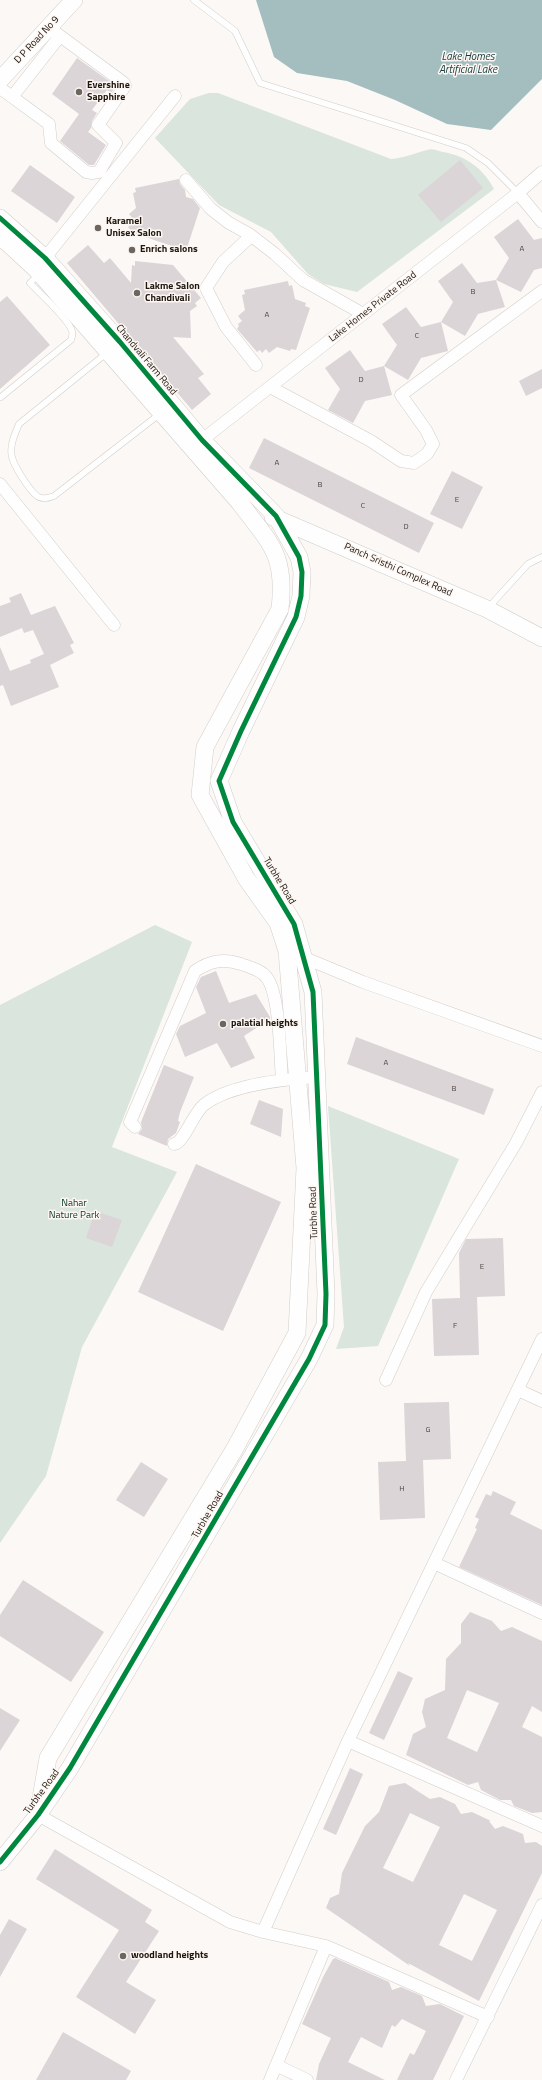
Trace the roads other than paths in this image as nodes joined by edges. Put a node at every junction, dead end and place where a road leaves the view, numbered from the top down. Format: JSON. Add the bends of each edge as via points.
{"nodes":[{"id":1,"x":74,"y":0,"type":"edge"},
{"id":2,"x":194,"y":0,"type":"edge"},
{"id":3,"x":54,"y":31,"type":"junction"},
{"id":4,"x":39,"y":49,"type":"junction"},
{"id":5,"x":0,"y":80,"type":"edge"},
{"id":6,"x":0,"y":88,"type":"edge"},
{"id":7,"x":175,"y":96,"type":"dead end"},
{"id":8,"x":12,"y":97,"type":"junction"},
{"id":9,"x":542,"y":172,"type":"edge"},
{"id":10,"x":186,"y":180,"type":"dead end"},
{"id":11,"x":518,"y":193,"type":"junction"},
{"id":12,"x":0,"y":218,"type":"edge"},
{"id":13,"x":542,"y":222,"type":"edge"},
{"id":14,"x":0,"y":236,"type":"edge"},
{"id":15,"x":251,"y":236,"type":"junction"},
{"id":16,"x":41,"y":267,"type":"junction"},
{"id":17,"x":542,"y":291,"type":"edge"},
{"id":18,"x":76,"y":313,"type":"junction"},
{"id":19,"x":363,"y":314,"type":"junction"},
{"id":20,"x":114,"y":347,"type":"junction"},
{"id":21,"x":256,"y":364,"type":"dead end"},
{"id":22,"x":270,"y":387,"type":"junction"},
{"id":23,"x":1,"y":396,"type":"dead end"},
{"id":24,"x":166,"y":408,"type":"junction"},
{"id":25,"x":202,"y":440,"type":"junction"},
{"id":26,"x":0,"y":484,"type":"edge"},
{"id":27,"x":276,"y":516,"type":"junction"},
{"id":28,"x":251,"y":517,"type":"junction"},
{"id":29,"x":542,"y":557,"type":"edge"},
{"id":30,"x":487,"y":610,"type":"junction"},
{"id":31,"x":114,"y":625,"type":"dead end"},
{"id":32,"x":542,"y":638,"type":"edge"},
{"id":33,"x":204,"y":757,"type":"junction"},
{"id":34,"x":227,"y":762,"type":"junction"},
{"id":35,"x":286,"y":951,"type":"junction"},
{"id":36,"x":303,"y":957,"type":"junction"},
{"id":37,"x":542,"y":1046,"type":"edge"},
{"id":38,"x":317,"y":1077,"type":"junction"},
{"id":39,"x":298,"y":1078,"type":"junction"},
{"id":40,"x":282,"y":1080,"type":"junction"},
{"id":41,"x":542,"y":1092,"type":"edge"},
{"id":42,"x":134,"y":1127,"type":"dead end"},
{"id":43,"x":174,"y":1144,"type":"dead end"},
{"id":44,"x":313,"y":1166,"type":"junction"},
{"id":45,"x":297,"y":1322,"type":"junction"},
{"id":46,"x":325,"y":1325,"type":"junction"},
{"id":47,"x":542,"y":1339,"type":"edge"},
{"id":48,"x":386,"y":1380,"type":"dead end"},
{"id":49,"x":518,"y":1390,"type":"junction"},
{"id":50,"x":542,"y":1401,"type":"edge"},
{"id":51,"x":434,"y":1563,"type":"junction"},
{"id":52,"x":542,"y":1613,"type":"edge"},
{"id":53,"x":348,"y":1741,"type":"junction"},
{"id":54,"x":38,"y":1815,"type":"junction"},
{"id":55,"x":542,"y":1826,"type":"edge"},
{"id":56,"x":0,"y":1862,"type":"edge"},
{"id":57,"x":542,"y":1905,"type":"edge"},
{"id":58,"x":263,"y":1932,"type":"junction"},
{"id":59,"x":326,"y":1946,"type":"junction"},
{"id":60,"x":488,"y":2017,"type":"junction"},
{"id":61,"x":276,"y":2065,"type":"junction"},
{"id":62,"x":270,"y":2080,"type":"edge"},
{"id":63,"x":308,"y":2080,"type":"edge"},
{"id":64,"x":456,"y":2080,"type":"edge"}],
"edges":[{"from":1,"to":3,"type":"street","name":"D P Road No 9"},
{"from":2,"to":11,"type":"lane","via":[[235,31],[260,83],[466,148],[488,164]]},
{"from":3,"to":4,"type":"street","name":"D P Road No 9"},
{"from":3,"to":8,"type":"street","via":[[125,86],[98,125],[116,142],[99,172],[86,172],[51,143],[49,124]]},
{"from":4,"to":5,"type":"street","name":"D P Road No 9"},
{"from":4,"to":8,"type":"street"},
{"from":6,"to":8,"type":"street"},
{"from":7,"to":16,"type":"street"},
{"from":9,"to":11,"type":"street","name":"Lake Homes Private Road"},
{"from":10,"to":15,"type":"street","via":[[211,209]]},
{"from":11,"to":13,"type":"street"},
{"from":11,"to":19,"type":"street","name":"Lake Homes Private Road"},
{"from":12,"to":16,"type":"street","name":"Chandvali Farm Road"},
{"from":14,"to":16,"type":"street","name":"Chandvali Farm Road"},
{"from":15,"to":19,"type":"street","via":[[303,280]]},
{"from":15,"to":21,"type":"street","via":[[223,262],[206,288],[226,327]]},
{"from":16,"to":18,"type":"street","name":"Chandvali Farm Road"},
{"from":16,"to":18,"type":"lane","via":[[30,283]]},
{"from":17,"to":22,"type":"street","via":[[401,395],[433,444],[427,454],[414,463],[401,460]]},
{"from":18,"to":20,"type":"street","name":"Chandvali Farm Road"},
{"from":18,"to":23,"type":"lane","via":[[71,340]]},
{"from":19,"to":22,"type":"street","name":"Lake Homes Private Road"},
{"from":20,"to":24,"type":"street","name":"Chandvali Farm Road"},
{"from":20,"to":24,"type":"lane","via":[[19,424],[12,440],[12,457],[20,474],[37,497],[45,499],[54,496]]},
{"from":22,"to":25,"type":"street","name":"Lake Homes Private Road"},
{"from":24,"to":25,"type":"street","name":"Chandvali Farm Road"},
{"from":24,"to":28,"type":"street","name":"Chandvali Farm Road"},
{"from":25,"to":27,"type":"street","name":"Chandvali Farm Road"},
{"from":26,"to":31,"type":"street"},
{"from":27,"to":28,"type":"street","name":"Panch Sristhi Complex Road"},
{"from":27,"to":30,"type":"street","name":"Panch Sristhi Complex Road"},
{"from":27,"to":34,"type":"street","name":"Turbhe Road","via":[[299,557],[302,596],[296,617]]},
{"from":28,"to":33,"type":"street","name":"Chandvali Farm Road","via":[[272,544],[277,559],[282,585],[280,609],[205,747]]},
{"from":29,"to":30,"type":"lane","via":[[528,564]]},
{"from":30,"to":32,"type":"street","name":"Panch Sristhi Complex Road"},
{"from":33,"to":34,"type":"street"},
{"from":33,"to":35,"type":"street","via":[[200,795],[246,878],[278,923]]},
{"from":34,"to":36,"type":"street","name":"Turbhe Road","via":[[219,781],[234,822],[294,924]]},
{"from":35,"to":36,"type":"street"},
{"from":35,"to":39,"type":"street"},
{"from":36,"to":37,"type":"street","via":[[363,982]]},
{"from":36,"to":38,"type":"street","name":"Turbhe Road","via":[[313,992]]},
{"from":38,"to":39,"type":"street"},
{"from":38,"to":44,"type":"street","name":"Turbhe Road"},
{"from":39,"to":40,"type":"street"},
{"from":39,"to":44,"type":"street"},
{"from":40,"to":42,"type":"street","via":[[275,994],[267,978],[257,970],[228,960],[213,962],[195,971],[130,1122]]},
{"from":40,"to":43,"type":"street","via":[[222,1094],[210,1100],[196,1112],[181,1140]]},
{"from":41,"to":48,"type":"street","via":[[516,1143],[426,1292]]},
{"from":44,"to":45,"type":"street"},
{"from":44,"to":46,"type":"street","name":"Turbhe Road","via":[[326,1294]]},
{"from":45,"to":46,"type":"street"},
{"from":45,"to":54,"type":"street","via":[[297,1333],[234,1450],[48,1758]]},
{"from":46,"to":54,"type":"street","name":"Turbhe Road","via":[[309,1359],[74,1761]]},
{"from":47,"to":49,"type":"street"},
{"from":49,"to":50,"type":"street"},
{"from":49,"to":51,"type":"street"},
{"from":51,"to":52,"type":"street"},
{"from":51,"to":53,"type":"street"},
{"from":53,"to":55,"type":"street"},
{"from":53,"to":58,"type":"street"},
{"from":54,"to":56,"type":"street","name":"Turbhe Road"},
{"from":54,"to":58,"type":"street","via":[[230,1922]]},
{"from":57,"to":60,"type":"street"},
{"from":58,"to":59,"type":"street"},
{"from":59,"to":60,"type":"street"},
{"from":59,"to":61,"type":"street"},
{"from":60,"to":64,"type":"street"},
{"from":61,"to":62,"type":"street"},
{"from":61,"to":63,"type":"street"}]}
